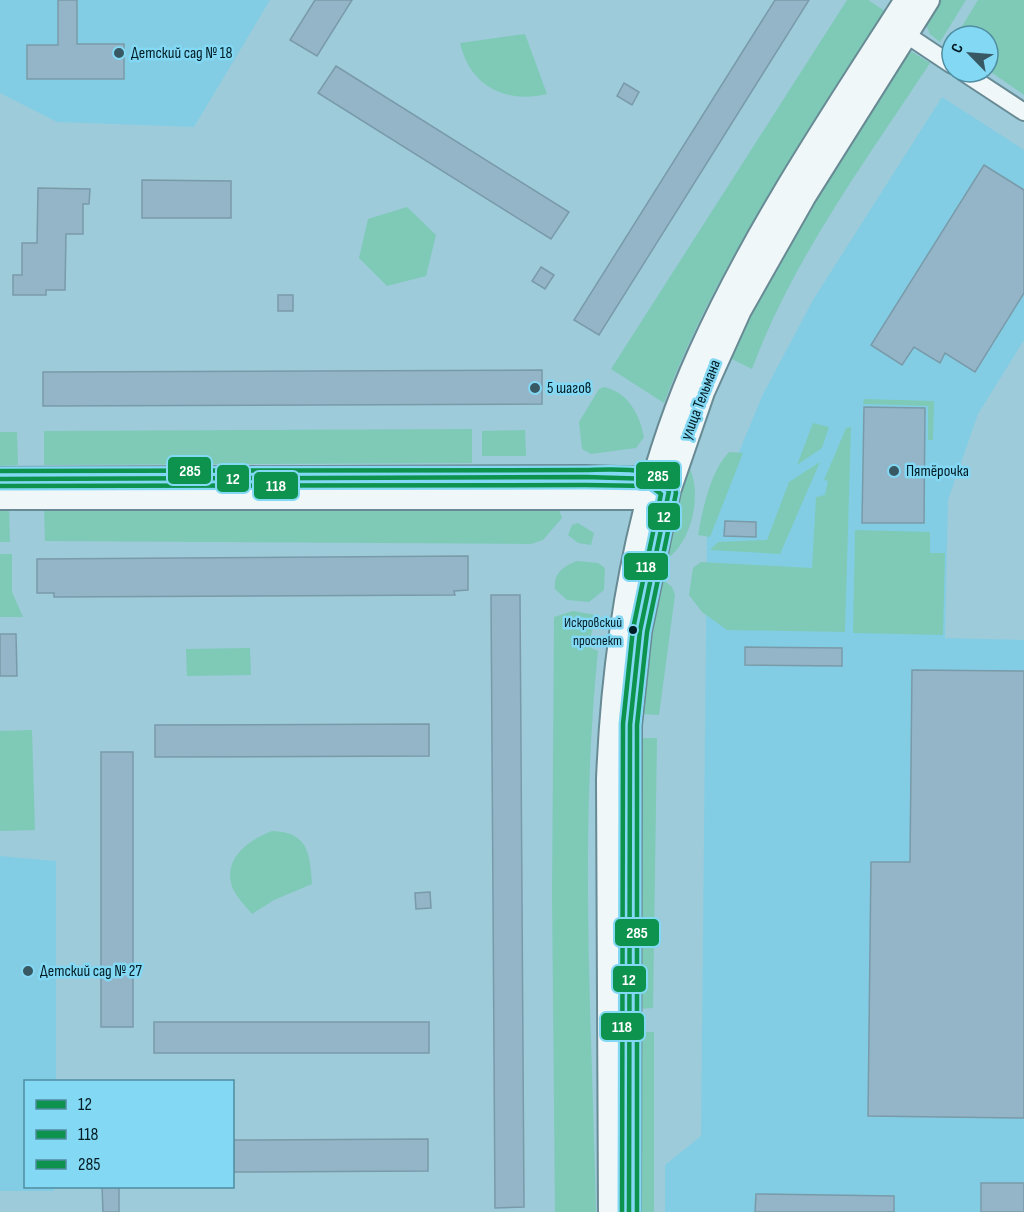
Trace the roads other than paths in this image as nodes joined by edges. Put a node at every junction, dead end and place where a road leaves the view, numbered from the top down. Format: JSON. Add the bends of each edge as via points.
{"nodes":[{"id":1,"x":906,"y":0,"type":"edge"},
{"id":2,"x":928,"y":0,"type":"edge"},
{"id":3,"x":898,"y":29,"type":"junction"},
{"id":4,"x":940,"y":57,"type":"edge"},
{"id":5,"x":981,"y":84,"type":"edge"},
{"id":6,"x":1024,"y":112,"type":"edge"},
{"id":7,"x":0,"y":479,"type":"edge"},
{"id":8,"x":656,"y":489,"type":"junction"},
{"id":9,"x":0,"y":498,"type":"edge"},
{"id":10,"x":610,"y":1212,"type":"edge"},
{"id":11,"x":629,"y":1212,"type":"edge"}],
"edges":[{"from":1,"to":3,"type":"street","name":"улица Тельмана"},
{"from":2,"to":3,"type":"street","name":"улица Тельмана"},
{"from":3,"to":4,"type":"street"},
{"from":3,"to":8,"type":"street","name":"улица Тельмана","via":[[787,189],[737,276],[699,354]]},
{"from":5,"to":6,"type":"street"},
{"from":7,"to":8,"type":"street"},
{"from":8,"to":9,"type":"street"},
{"from":8,"to":10,"type":"street","name":"улица Тельмана","via":[[620,630],[610,724]]},
{"from":8,"to":11,"type":"street","name":"улица Тельмана","via":[[630,725]]}]}
